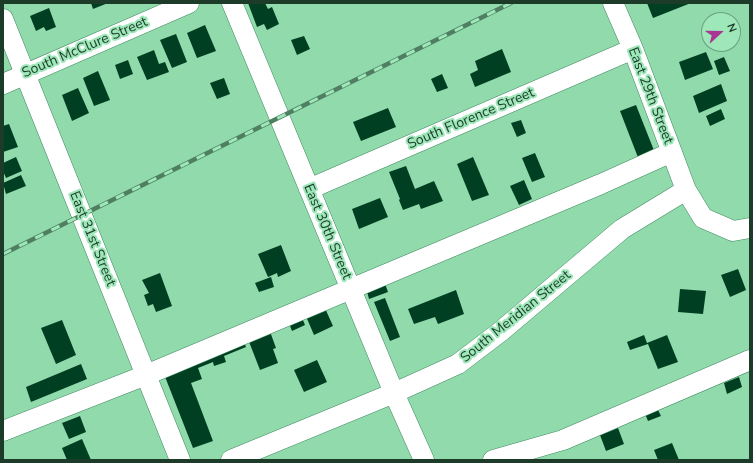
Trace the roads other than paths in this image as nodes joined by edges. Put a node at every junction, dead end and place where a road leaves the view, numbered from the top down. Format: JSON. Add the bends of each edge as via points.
{"nodes":[{"id":1,"x":189,"y":3,"type":"edge"},
{"id":2,"x":232,"y":3,"type":"edge"},
{"id":3,"x":613,"y":3,"type":"edge"},
{"id":4,"x":3,"y":19,"type":"edge"},
{"id":5,"x":632,"y":49,"type":"junction"},
{"id":6,"x":25,"y":74,"type":"junction"},
{"id":7,"x":3,"y":84,"type":"edge"},
{"id":8,"x":672,"y":152,"type":"junction"},
{"id":9,"x":309,"y":188,"type":"junction"},
{"id":10,"x":686,"y":190,"type":"junction"},
{"id":11,"x":750,"y":228,"type":"edge"},
{"id":12,"x":351,"y":290,"type":"junction"},
{"id":13,"x":750,"y":360,"type":"edge"},
{"id":14,"x":146,"y":375,"type":"junction"},
{"id":15,"x":394,"y":393,"type":"junction"},
{"id":16,"x":3,"y":431,"type":"edge"},
{"id":17,"x":180,"y":460,"type":"edge"},
{"id":18,"x":231,"y":460,"type":"edge"},
{"id":19,"x":424,"y":460,"type":"edge"},
{"id":20,"x":493,"y":460,"type":"edge"}],
"edges":[{"from":1,"to":6,"type":"street","name":"South McClure Street"},
{"from":2,"to":9,"type":"street","name":"East 30th Street"},
{"from":3,"to":5,"type":"street","name":"East 29th Street"},
{"from":4,"to":6,"type":"street","name":"East 31st Street"},
{"from":5,"to":8,"type":"street","name":"East 29th Street"},
{"from":5,"to":9,"type":"street","name":"South Florence Street"},
{"from":6,"to":7,"type":"street","name":"South McClure Street"},
{"from":6,"to":14,"type":"street","name":"East 31st Street"},
{"from":8,"to":10,"type":"street","name":"East 29th Street"},
{"from":8,"to":12,"type":"street"},
{"from":9,"to":12,"type":"street","name":"East 30th Street"},
{"from":10,"to":11,"type":"street","via":[[703,218],[733,231]]},
{"from":10,"to":15,"type":"street","name":"South Meridian Street","via":[[622,229],[458,364]]},
{"from":12,"to":14,"type":"street"},
{"from":12,"to":15,"type":"street","name":"East 30th Street"},
{"from":13,"to":20,"type":"street","via":[[563,440]]},
{"from":14,"to":16,"type":"street"},
{"from":14,"to":17,"type":"street","name":"East 31st Street"},
{"from":15,"to":18,"type":"street","name":"South Meridian Street"},
{"from":15,"to":19,"type":"street","name":"East 30th Street"}]}
